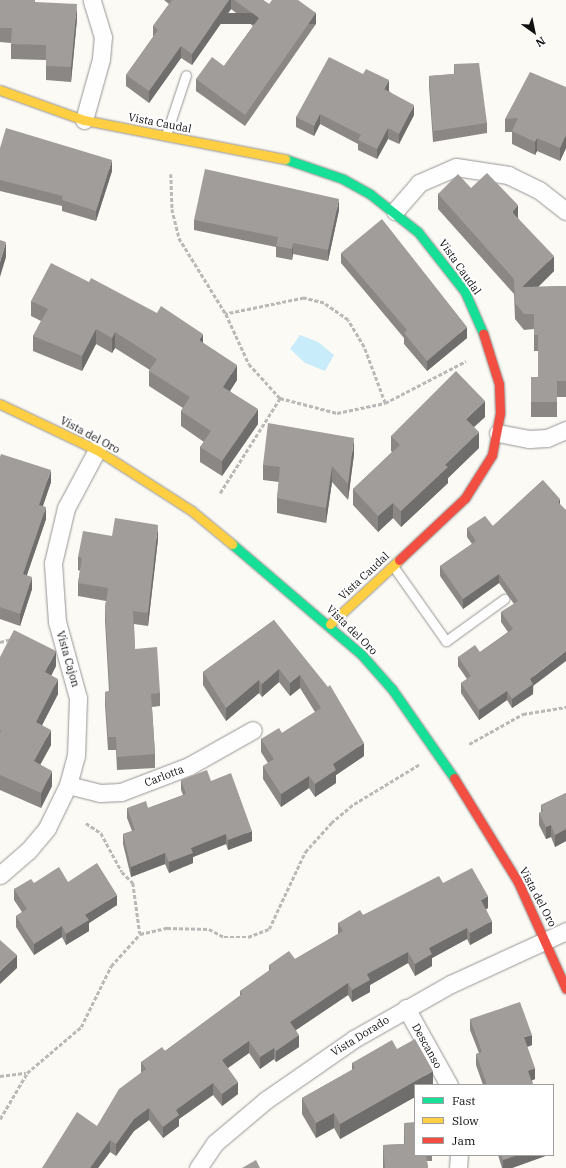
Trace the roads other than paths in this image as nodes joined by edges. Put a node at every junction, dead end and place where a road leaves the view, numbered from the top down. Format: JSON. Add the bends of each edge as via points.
{"nodes":[{"id":1,"x":92,"y":0,"type":"edge"},
{"id":2,"x":186,"y":75,"type":"dead end"},
{"id":3,"x":0,"y":90,"type":"edge"},
{"id":4,"x":84,"y":120,"type":"junction"},
{"id":5,"x":166,"y":137,"type":"junction"},
{"id":6,"x":395,"y":211,"type":"junction"},
{"id":7,"x":566,"y":212,"type":"edge"},
{"id":8,"x":0,"y":404,"type":"edge"},
{"id":9,"x":566,"y":430,"type":"edge"},
{"id":10,"x":498,"y":434,"type":"junction"},
{"id":11,"x":97,"y":450,"type":"junction"},
{"id":12,"x":393,"y":566,"type":"junction"},
{"id":13,"x":504,"y":599,"type":"dead end"},
{"id":14,"x":330,"y":624,"type":"junction"},
{"id":15,"x":253,"y":730,"type":"dead end"},
{"id":16,"x":68,"y":785,"type":"junction"},
{"id":17,"x":0,"y":875,"type":"edge"},
{"id":18,"x":566,"y":931,"type":"edge"},
{"id":19,"x":547,"y":940,"type":"junction"},
{"id":20,"x":566,"y":989,"type":"edge"},
{"id":21,"x":406,"y":1008,"type":"junction"},
{"id":22,"x":448,"y":1084,"type":"edge"},
{"id":23,"x":459,"y":1156,"type":"edge"},
{"id":24,"x":198,"y":1168,"type":"edge"},
{"id":25,"x":458,"y":1168,"type":"edge"}],
"edges":[{"from":1,"to":4,"type":"street","via":[[103,38],[101,59]]},
{"from":2,"to":5,"type":"lane"},
{"from":3,"to":4,"type":"street","name":"Vista Caudal"},
{"from":4,"to":5,"type":"street","name":"Vista Caudal"},
{"from":5,"to":6,"type":"street","name":"Vista Caudal","via":[[314,167],[370,194]]},
{"from":6,"to":7,"type":"street","via":[[419,183],[456,167],[508,175],[539,190]]},
{"from":6,"to":10,"type":"street","name":"Vista Caudal","via":[[439,254],[479,319],[499,384]]},
{"from":8,"to":11,"type":"street","name":"Vista del Oro"},
{"from":9,"to":10,"type":"street","via":[[529,439]]},
{"from":10,"to":12,"type":"street","name":"Vista Caudal","via":[[479,481],[466,498]]},
{"from":11,"to":14,"type":"street","name":"Vista del Oro","via":[[192,511]]},
{"from":11,"to":16,"type":"street","name":"Vista Cajon","via":[[66,508],[53,563],[57,622],[78,698],[79,734]]},
{"from":12,"to":13,"type":"lane","via":[[446,641]]},
{"from":12,"to":14,"type":"street","name":"Vista Caudal"},
{"from":14,"to":19,"type":"street","name":"Vista del Oro","via":[[392,690],[438,753],[518,882]]},
{"from":15,"to":16,"type":"street","name":"Carlotta","via":[[189,766],[121,792],[100,793]]},
{"from":16,"to":17,"type":"street","name":"Vista Cajon","via":[[47,828],[28,851]]},
{"from":18,"to":19,"type":"street","name":"Vista Dorado"},
{"from":19,"to":20,"type":"street","name":"Vista del Oro"},
{"from":19,"to":21,"type":"street","name":"Vista Dorado"},
{"from":21,"to":22,"type":"street","name":"Descanso"},
{"from":21,"to":24,"type":"street","name":"Vista Dorado","via":[[266,1100],[215,1143]]},
{"from":23,"to":25,"type":"street"}]}
